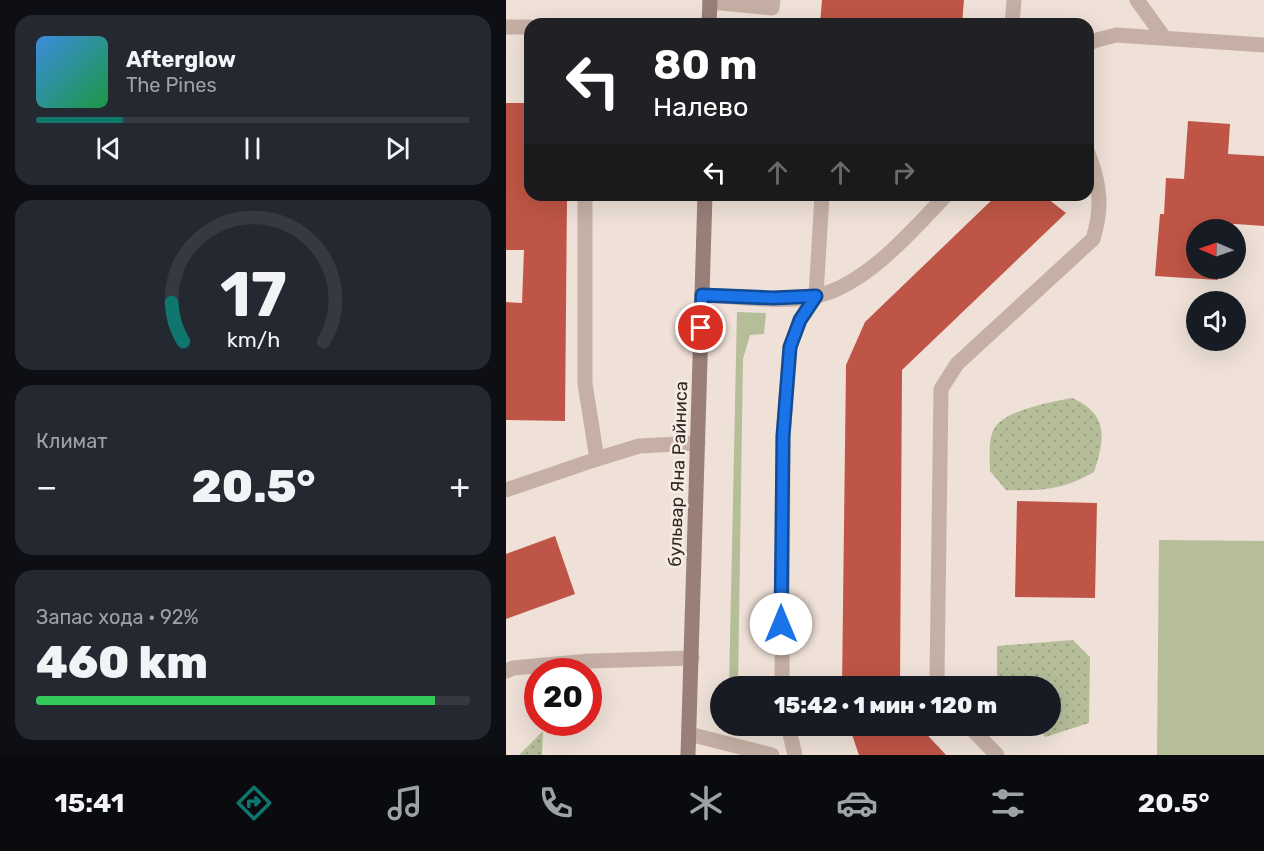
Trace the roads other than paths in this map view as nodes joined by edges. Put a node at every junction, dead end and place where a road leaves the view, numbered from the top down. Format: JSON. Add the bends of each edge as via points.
{"nodes":[{"id":1,"x":773,"y":0,"type":"edge"},
{"id":2,"x":1014,"y":0,"type":"edge"},
{"id":3,"x":1137,"y":0,"type":"edge"},
{"id":4,"x":710,"y":1,"type":"edge"},
{"id":5,"x":709,"y":18,"type":"edge"},
{"id":6,"x":1012,"y":18,"type":"edge"},
{"id":7,"x":506,"y":27,"type":"edge"},
{"id":8,"x":524,"y":27,"type":"edge"},
{"id":9,"x":1163,"y":36,"type":"junction"},
{"id":10,"x":1094,"y":41,"type":"edge"},
{"id":11,"x":1265,"y":45,"type":"edge"},
{"id":12,"x":1094,"y":168,"type":"edge"},
{"id":13,"x":585,"y":201,"type":"edge"},
{"id":14,"x":705,"y":201,"type":"edge"},
{"id":15,"x":822,"y":201,"type":"edge"},
{"id":16,"x":940,"y":201,"type":"edge"},
{"id":17,"x":702,"y":295,"type":"junction"},
{"id":18,"x":816,"y":296,"type":"junction"},
{"id":19,"x":698,"y":443,"type":"junction"},
{"id":20,"x":597,"y":459,"type":"junction"},
{"id":21,"x":506,"y":490,"type":"edge"},
{"id":22,"x":692,"y":658,"type":"junction"},
{"id":23,"x":506,"y":671,"type":"edge"},
{"id":24,"x":782,"y":676,"type":"edge"},
{"id":25,"x":937,"y":676,"type":"edge"},
{"id":26,"x":689,"y":734,"type":"junction"},
{"id":27,"x":790,"y":736,"type":"edge"},
{"id":28,"x":979,"y":736,"type":"edge"},
{"id":29,"x":688,"y":755,"type":"edge"},
{"id":30,"x":772,"y":755,"type":"edge"},
{"id":31,"x":795,"y":755,"type":"edge"},
{"id":32,"x":997,"y":755,"type":"edge"}],
"edges":[{"from":1,"to":4,"type":"lane","via":[[772,9]]},
{"from":2,"to":6,"type":"lane"},
{"from":3,"to":9,"type":"lane"},
{"from":4,"to":5,"type":"main road"},
{"from":7,"to":8,"type":"lane"},
{"from":9,"to":10,"type":"lane","via":[[1116,34]]},
{"from":9,"to":11,"type":"lane"},
{"from":12,"to":25,"type":"lane","via":[[1101,214],[1093,239],[958,364],[941,389]]},
{"from":13,"to":20,"type":"lane","via":[[586,384]]},
{"from":14,"to":17,"type":"main road","name":"бульвар Яна Райниса"},
{"from":15,"to":18,"type":"lane"},
{"from":16,"to":18,"type":"lane","via":[[909,235],[850,284]]},
{"from":17,"to":18,"type":"lane"},
{"from":17,"to":19,"type":"main road","name":"бульвар Яна Райниса"},
{"from":18,"to":24,"type":"lane","via":[[800,320],[790,347],[783,436]]},
{"from":19,"to":20,"type":"lane","via":[[639,446]]},
{"from":19,"to":22,"type":"main road","name":"бульвар Яна Райниса"},
{"from":20,"to":21,"type":"lane"},
{"from":22,"to":23,"type":"lane","via":[[588,661]]},
{"from":22,"to":26,"type":"main road","name":"бульвар Яна Райниса"},
{"from":26,"to":29,"type":"main road","name":"бульвар Яна Райниса"},
{"from":26,"to":30,"type":"lane"},
{"from":27,"to":31,"type":"lane"},
{"from":28,"to":32,"type":"lane"}]}
